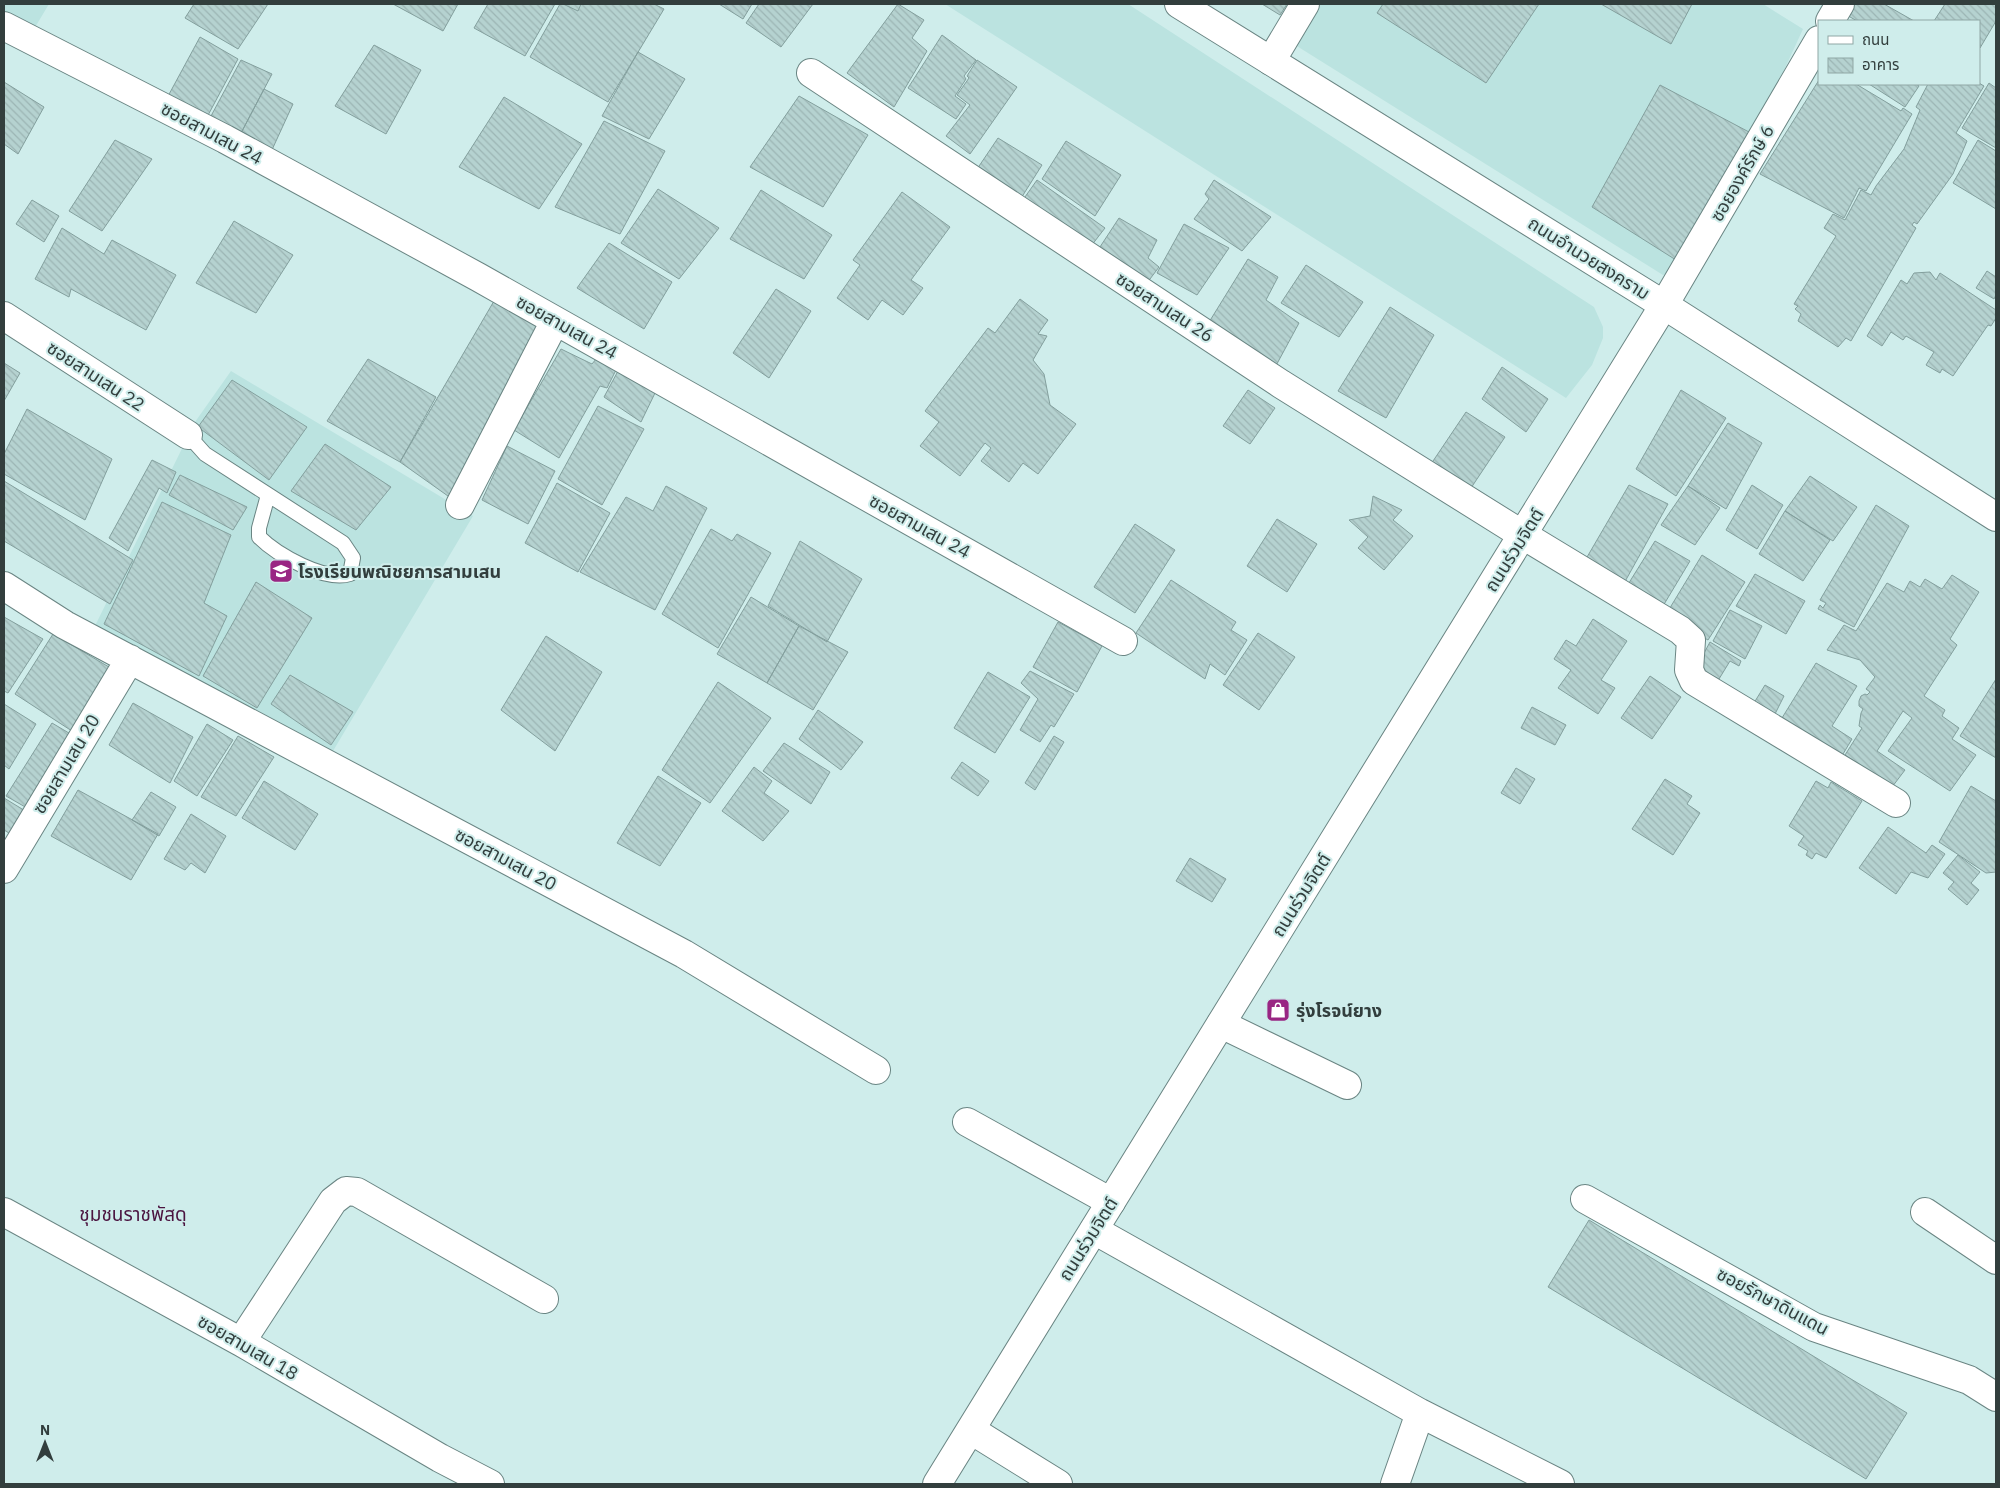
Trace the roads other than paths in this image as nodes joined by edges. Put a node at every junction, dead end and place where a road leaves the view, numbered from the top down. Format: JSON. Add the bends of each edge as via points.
{"nodes":[{"id":1,"x":1179,"y":4,"type":"edge"},
{"id":2,"x":1305,"y":4,"type":"edge"},
{"id":3,"x":1840,"y":4,"type":"edge"},
{"id":4,"x":1831,"y":20,"type":"edge"},
{"id":5,"x":4,"y":26,"type":"edge"},
{"id":6,"x":1818,"y":42,"type":"edge"},
{"id":7,"x":1271,"y":61,"type":"junction"},
{"id":8,"x":810,"y":73,"type":"dead end"},
{"id":9,"x":1664,"y":305,"type":"junction"},
{"id":10,"x":4,"y":316,"type":"edge"},
{"id":11,"x":556,"y":321,"type":"junction"},
{"id":12,"x":188,"y":435,"type":"joint"},
{"id":13,"x":268,"y":495,"type":"junction"},
{"id":14,"x":460,"y":505,"type":"dead end"},
{"id":15,"x":1996,"y":517,"type":"edge"},
{"id":16,"x":1523,"y":535,"type":"junction"},
{"id":17,"x":4,"y":586,"type":"edge"},
{"id":18,"x":1123,"y":641,"type":"dead end"},
{"id":19,"x":130,"y":659,"type":"junction"},
{"id":20,"x":1896,"y":803,"type":"dead end"},
{"id":21,"x":4,"y":869,"type":"edge"},
{"id":22,"x":1221,"y":1024,"type":"junction"},
{"id":23,"x":876,"y":1070,"type":"dead end"},
{"id":24,"x":1347,"y":1085,"type":"dead end"},
{"id":25,"x":967,"y":1122,"type":"dead end"},
{"id":26,"x":1585,"y":1199,"type":"dead end"},
{"id":27,"x":1111,"y":1202,"type":"junction"},
{"id":28,"x":4,"y":1212,"type":"edge"},
{"id":29,"x":1926,"y":1212,"type":"dead end"},
{"id":30,"x":1094,"y":1230,"type":"junction"},
{"id":31,"x":1996,"y":1260,"type":"edge"},
{"id":32,"x":544,"y":1299,"type":"dead end"},
{"id":33,"x":241,"y":1342,"type":"junction"},
{"id":34,"x":1996,"y":1397,"type":"edge"},
{"id":35,"x":1420,"y":1412,"type":"junction"},
{"id":36,"x":971,"y":1430,"type":"junction"},
{"id":37,"x":490,"y":1484,"type":"edge"},
{"id":38,"x":937,"y":1484,"type":"edge"},
{"id":39,"x":1058,"y":1484,"type":"edge"},
{"id":40,"x":1395,"y":1484,"type":"edge"},
{"id":41,"x":1560,"y":1484,"type":"edge"}],
"edges":[{"from":1,"to":7,"type":"street","name":"ถนนอำนวยสงคราม"},
{"from":2,"to":7,"type":"street"},
{"from":3,"to":4,"type":"street"},
{"from":5,"to":11,"type":"street","name":"ซอยสามเสน 24","via":[[224,139]]},
{"from":6,"to":9,"type":"street","name":"ซอยองค์รักษ์ 6"},
{"from":7,"to":9,"type":"street","name":"ถนนอำนวยสงคราม"},
{"from":8,"to":16,"type":"street","name":"ซอยสามเสน 26","via":[[1281,384]]},
{"from":9,"to":15,"type":"street","name":"ถนนอำนวยสงคราม"},
{"from":9,"to":16,"type":"street","name":"ถนนร่วมจิตต์"},
{"from":10,"to":12,"type":"street","name":"ซอยสามเสน 22"},
{"from":11,"to":14,"type":"street"},
{"from":11,"to":18,"type":"street","name":"ซอยสามเสน 24"},
{"from":12,"to":13,"type":"lane","via":[[205,454]]},
{"from":13,"to":13,"type":"lane","via":[[343,544],[353,558],[350,574],[342,576],[316,571],[268,546],[259,537]]},
{"from":16,"to":20,"type":"street","name":"ซอยสามเสน 26","via":[[1680,630],[1691,640],[1689,670],[1694,681]]},
{"from":16,"to":22,"type":"street","name":"ถนนร่วมจิตต์"},
{"from":17,"to":19,"type":"street","name":"ซอยสามเสน 20","via":[[65,625]]},
{"from":19,"to":21,"type":"street","name":"ซอยสามเสน 20"},
{"from":19,"to":23,"type":"street","name":"ซอยสามเสน 20","via":[[684,954]]},
{"from":22,"to":24,"type":"street"},
{"from":22,"to":27,"type":"street","name":"ถนนร่วมจิตต์"},
{"from":25,"to":27,"type":"street"},
{"from":26,"to":34,"type":"street","name":"ซอยรักษาดินแดน","via":[[1814,1327],[1969,1380]]},
{"from":27,"to":30,"type":"street","name":"ถนนร่วมจิตต์"},
{"from":28,"to":33,"type":"street","name":"ซอยสามเสน 18"},
{"from":29,"to":31,"type":"street"},
{"from":30,"to":35,"type":"street"},
{"from":30,"to":36,"type":"street","name":"ถนนร่วมจิตต์"},
{"from":32,"to":33,"type":"street","via":[[357,1192],[346,1191],[333,1201]]},
{"from":33,"to":37,"type":"street","name":"ซอยสามเสน 18"},
{"from":35,"to":40,"type":"street"},
{"from":35,"to":41,"type":"street"},
{"from":36,"to":38,"type":"street","name":"ถนนร่วมจิตต์"},
{"from":36,"to":39,"type":"street"}]}
